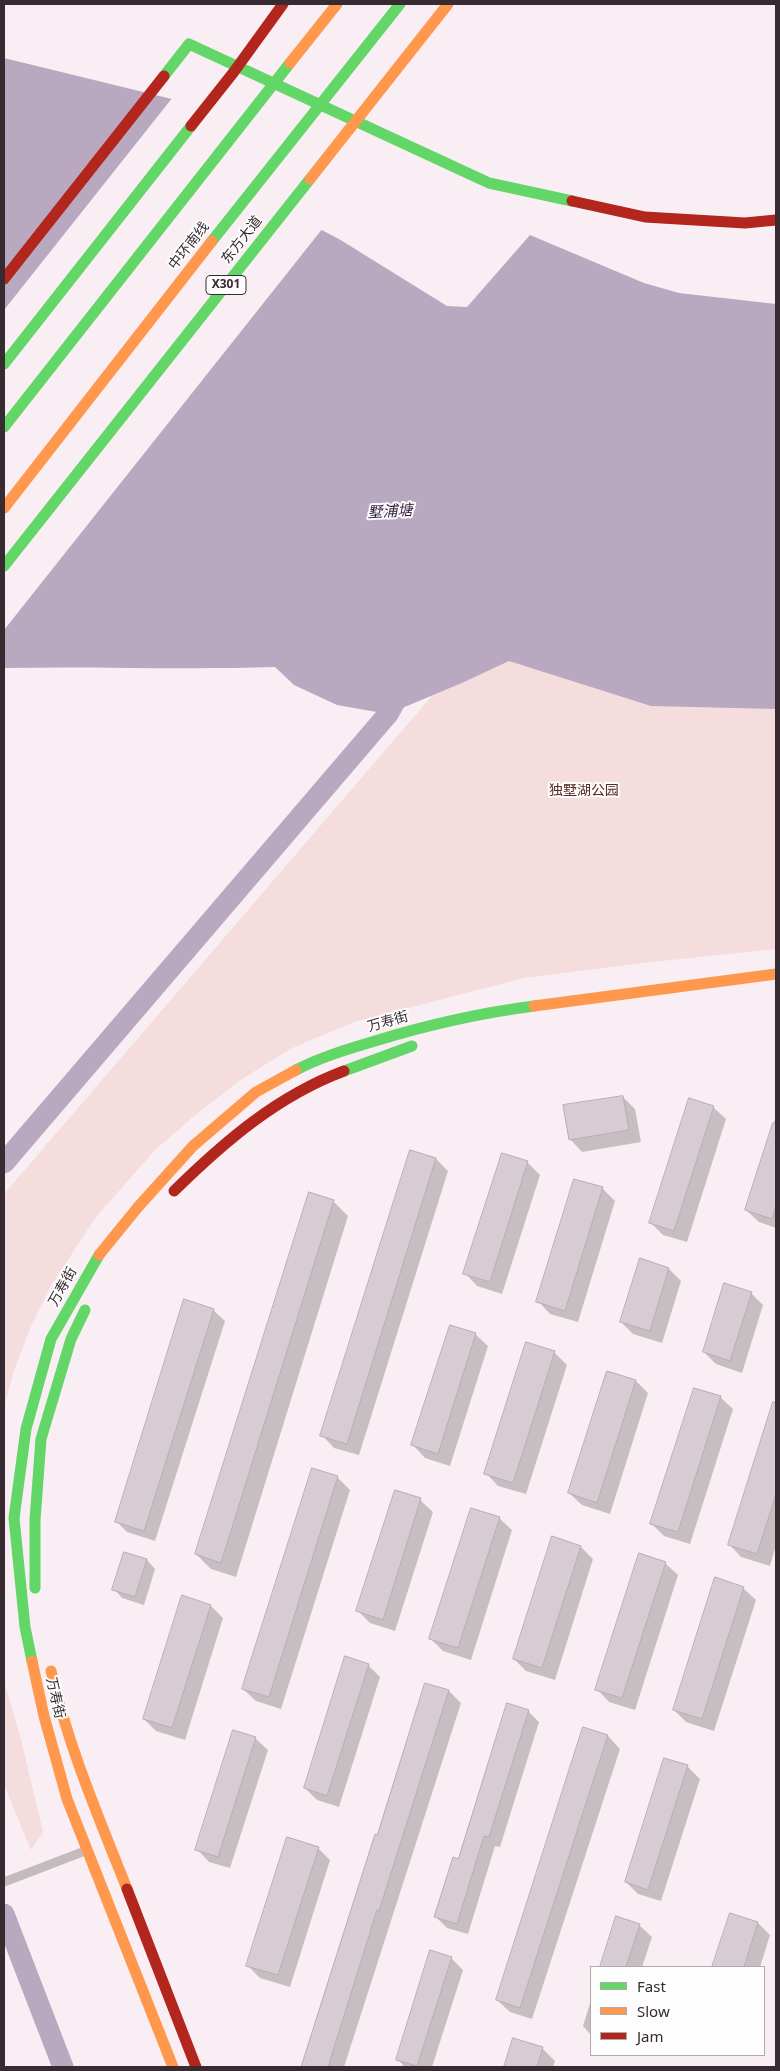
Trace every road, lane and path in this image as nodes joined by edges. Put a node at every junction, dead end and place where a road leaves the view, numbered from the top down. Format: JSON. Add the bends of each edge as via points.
{"nodes":[{"id":1,"x":283,"y":4,"type":"edge"},
{"id":2,"x":337,"y":4,"type":"edge"},
{"id":3,"x":400,"y":4,"type":"edge"},
{"id":4,"x":448,"y":4,"type":"edge"},
{"id":5,"x":776,"y":220,"type":"edge"},
{"id":6,"x":4,"y":280,"type":"edge"},
{"id":7,"x":4,"y":364,"type":"edge"},
{"id":8,"x":4,"y":427,"type":"edge"},
{"id":9,"x":4,"y":508,"type":"edge"},
{"id":10,"x":4,"y":566,"type":"edge"},
{"id":11,"x":776,"y":974,"type":"edge"},
{"id":12,"x":424,"y":1043,"type":"dead end"},
{"id":13,"x":163,"y":1202,"type":"dead end"},
{"id":14,"x":92,"y":1298,"type":"dead end"},
{"id":15,"x":34,"y":1596,"type":"dead end"},
{"id":16,"x":49,"y":1663,"type":"dead end"},
{"id":17,"x":87,"y":1850,"type":"junction"},
{"id":18,"x":4,"y":1882,"type":"edge"},
{"id":19,"x":173,"y":2067,"type":"edge"},
{"id":20,"x":196,"y":2067,"type":"edge"}],
"edges":[{"from":1,"to":7,"type":"main road","bridge":true,"via":[[233,73]]},
{"from":2,"to":8,"type":"main road","bridge":true},
{"from":3,"to":9,"type":"main road","name":"中环南线","bridge":true},
{"from":4,"to":10,"type":"main road","name":"东方大道","number":"X301","bridge":true},
{"from":5,"to":6,"type":"main road","via":[[745,223],[645,217],[488,183],[189,44]]},
{"from":11,"to":17,"type":"main road","name":"万寿街","via":[[489,1012],[411,1030],[319,1058],[256,1092],[193,1146],[95,1260],[51,1339],[26,1429],[14,1518],[25,1627],[44,1716],[67,1799]]},
{"from":12,"to":13,"type":"main road","via":[[340,1072],[261,1114],[204,1161]]},
{"from":14,"to":15,"type":"main road","via":[[71,1339],[41,1439]]},
{"from":16,"to":20,"type":"main road","name":"万寿街","via":[[58,1701],[89,1792]]},
{"from":17,"to":18,"type":"lane"},
{"from":17,"to":19,"type":"main road","name":"万寿街"}]}
